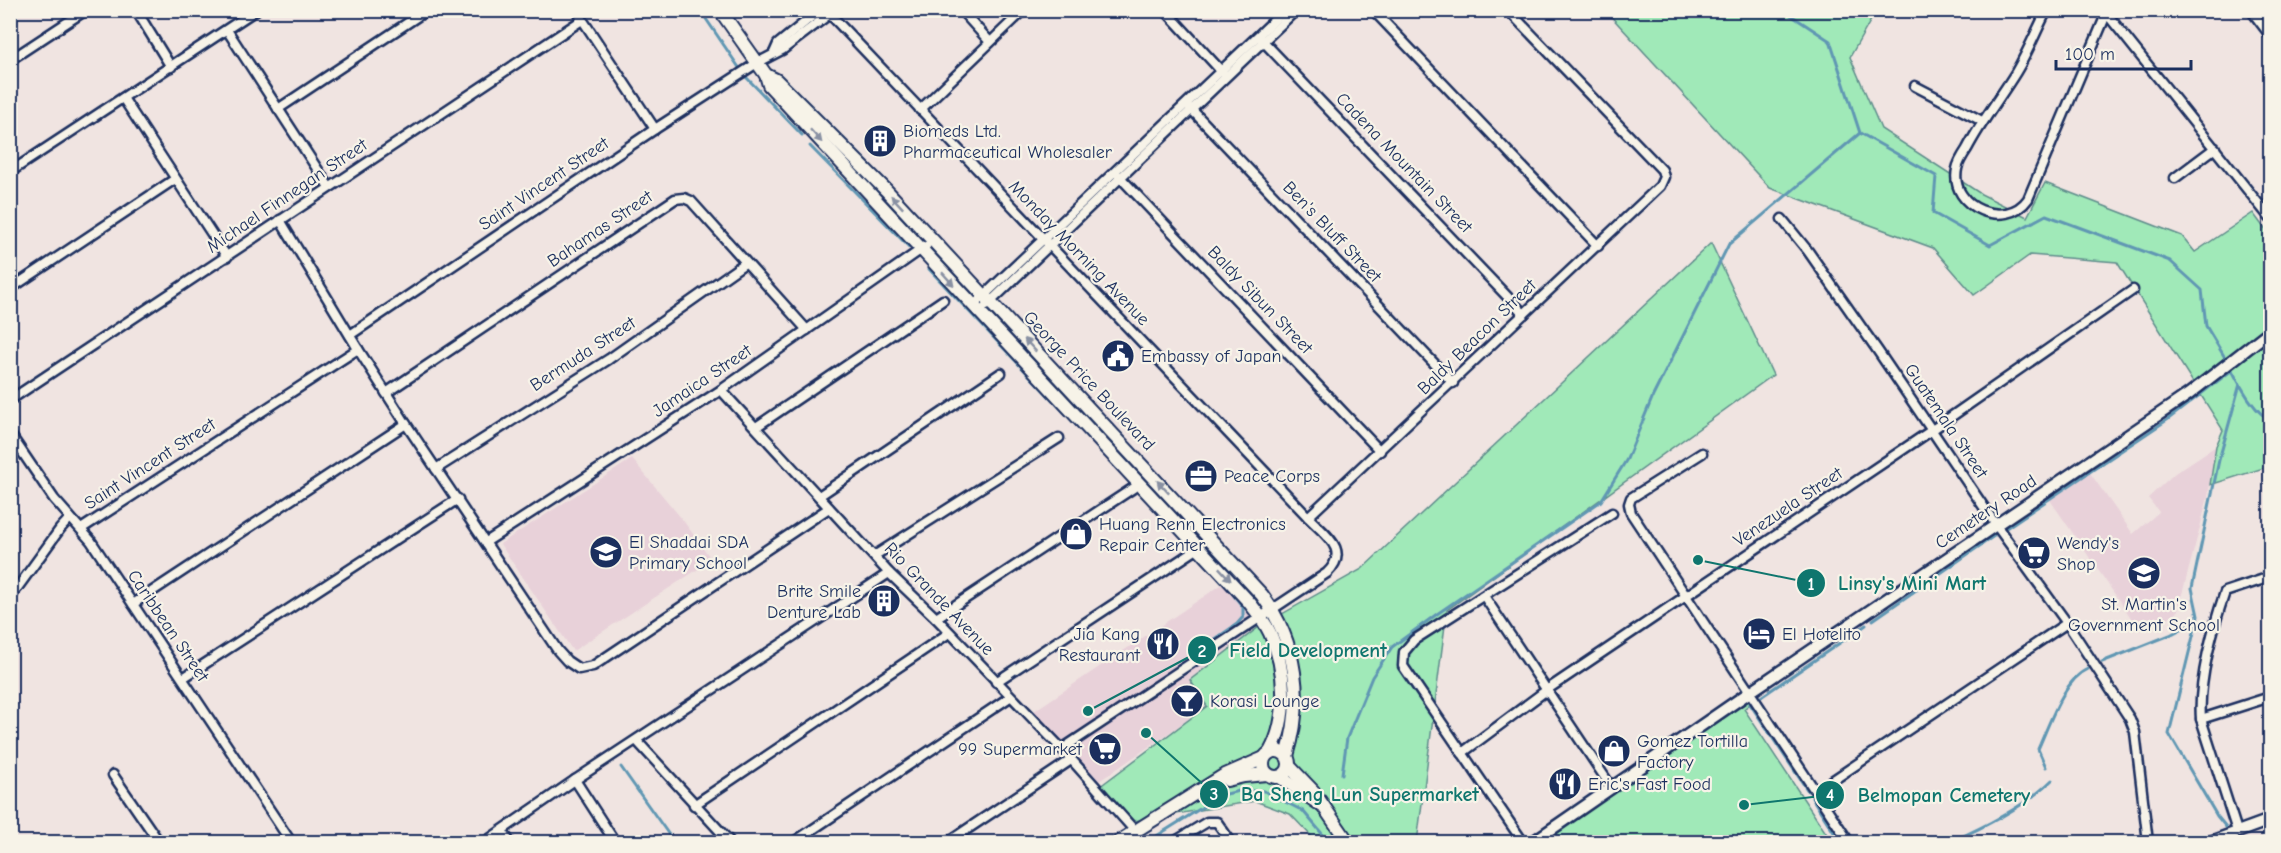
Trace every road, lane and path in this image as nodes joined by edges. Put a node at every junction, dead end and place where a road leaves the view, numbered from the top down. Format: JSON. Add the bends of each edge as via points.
{"nodes":[{"id":1,"x":86,"y":10,"type":"edge"},
{"id":2,"x":136,"y":10,"type":"edge"},
{"id":3,"x":256,"y":10,"type":"edge"},
{"id":4,"x":427,"y":10,"type":"edge"},
{"id":5,"x":576,"y":10,"type":"edge"},
{"id":6,"x":720,"y":10,"type":"edge"},
{"id":7,"x":820,"y":10,"type":"edge"},
{"id":8,"x":961,"y":10,"type":"edge"},
{"id":9,"x":1024,"y":10,"type":"edge"},
{"id":10,"x":1165,"y":10,"type":"edge"},
{"id":11,"x":1286,"y":10,"type":"edge"},
{"id":12,"x":1296,"y":10,"type":"edge"},
{"id":13,"x":1373,"y":10,"type":"edge"},
{"id":14,"x":1508,"y":10,"type":"edge"},
{"id":15,"x":2047,"y":10,"type":"edge"},
{"id":16,"x":2251,"y":10,"type":"edge"},
{"id":17,"x":830,"y":12,"type":"edge"},
{"id":18,"x":2108,"y":12,"type":"edge"},
{"id":19,"x":582,"y":20,"type":"junction"},
{"id":20,"x":226,"y":30,"type":"junction"},
{"id":21,"x":2271,"y":35,"type":"edge"},
{"id":22,"x":1262,"y":39,"type":"junction"},
{"id":23,"x":990,"y":42,"type":"junction"},
{"id":24,"x":774,"y":53,"type":"junction"},
{"id":25,"x":10,"y":60,"type":"edge"},
{"id":26,"x":757,"y":63,"type":"junction"},
{"id":27,"x":171,"y":67,"type":"junction"},
{"id":28,"x":1224,"y":74,"type":"junction"},
{"id":29,"x":766,"y":75,"type":"junction"},
{"id":30,"x":1915,"y":86,"type":"dead end"},
{"id":31,"x":123,"y":99,"type":"junction"},
{"id":32,"x":1190,"y":108,"type":"junction"},
{"id":33,"x":278,"y":109,"type":"junction"},
{"id":34,"x":920,"y":110,"type":"junction"},
{"id":35,"x":1982,"y":121,"type":"junction"},
{"id":36,"x":654,"y":129,"type":"junction"},
{"id":37,"x":2215,"y":148,"type":"junction"},
{"id":38,"x":10,"y":172,"type":"edge"},
{"id":39,"x":1118,"y":175,"type":"junction"},
{"id":40,"x":175,"y":178,"type":"junction"},
{"id":41,"x":2175,"y":178,"type":"dead end"},
{"id":42,"x":329,"y":187,"type":"junction"},
{"id":43,"x":2271,"y":218,"type":"edge"},
{"id":44,"x":1782,"y":219,"type":"dead end"},
{"id":45,"x":280,"y":220,"type":"junction"},
{"id":46,"x":932,"y":240,"type":"junction"},
{"id":47,"x":1046,"y":243,"type":"junction"},
{"id":48,"x":1598,"y":246,"type":"junction"},
{"id":49,"x":922,"y":250,"type":"junction"},
{"id":50,"x":227,"y":257,"type":"junction"},
{"id":51,"x":746,"y":263,"type":"junction"},
{"id":52,"x":10,"y":289,"type":"edge"},
{"id":53,"x":2133,"y":290,"type":"dead end"},
{"id":54,"x":987,"y":299,"type":"junction"},
{"id":55,"x":944,"y":300,"type":"dead end"},
{"id":56,"x":976,"y":309,"type":"junction"},
{"id":57,"x":1524,"y":314,"type":"junction"},
{"id":58,"x":807,"y":330,"type":"junction"},
{"id":59,"x":2271,"y":331,"type":"edge"},
{"id":60,"x":350,"y":335,"type":"junction"},
{"id":61,"x":358,"y":348,"type":"junction"},
{"id":62,"x":1001,"y":374,"type":"dead end"},
{"id":63,"x":1453,"y":383,"type":"junction"},
{"id":64,"x":721,"y":390,"type":"junction"},
{"id":65,"x":386,"y":393,"type":"junction"},
{"id":66,"x":10,"y":400,"type":"edge"},
{"id":67,"x":406,"y":424,"type":"junction"},
{"id":68,"x":1106,"y":426,"type":"junction"},
{"id":69,"x":756,"y":427,"type":"junction"},
{"id":70,"x":1932,"y":430,"type":"junction"},
{"id":71,"x":10,"y":434,"type":"edge"},
{"id":72,"x":1095,"y":435,"type":"junction"},
{"id":73,"x":1059,"y":438,"type":"dead end"},
{"id":74,"x":1380,"y":451,"type":"junction"},
{"id":75,"x":1701,"y":453,"type":"dead end"},
{"id":76,"x":436,"y":469,"type":"junction"},
{"id":77,"x":1138,"y":485,"type":"dead end"},
{"id":78,"x":819,"y":496,"type":"junction"},
{"id":79,"x":458,"y":499,"type":"junction"},
{"id":80,"x":829,"y":508,"type":"junction"},
{"id":81,"x":1612,"y":513,"type":"dead end"},
{"id":82,"x":1308,"y":517,"type":"junction"},
{"id":83,"x":70,"y":518,"type":"junction"},
{"id":84,"x":1996,"y":525,"type":"junction"},
{"id":85,"x":81,"y":529,"type":"junction"},
{"id":86,"x":486,"y":542,"type":"junction"},
{"id":87,"x":1200,"y":547,"type":"junction"},
{"id":88,"x":874,"y":556,"type":"junction"},
{"id":89,"x":889,"y":573,"type":"junction"},
{"id":90,"x":2271,"y":577,"type":"edge"},
{"id":91,"x":1484,"y":596,"type":"junction"},
{"id":92,"x":1685,"y":596,"type":"junction"},
{"id":93,"x":10,"y":598,"type":"edge"},
{"id":94,"x":133,"y":604,"type":"junction"},
{"id":95,"x":1272,"y":609,"type":"junction"},
{"id":96,"x":1260,"y":617,"type":"junction"},
{"id":97,"x":936,"y":618,"type":"junction"},
{"id":98,"x":2067,"y":623,"type":"junction"},
{"id":99,"x":949,"y":633,"type":"junction"},
{"id":100,"x":183,"y":678,"type":"junction"},
{"id":101,"x":996,"y":682,"type":"junction"},
{"id":102,"x":1288,"y":682,"type":"junction"},
{"id":103,"x":1548,"y":689,"type":"junction"},
{"id":104,"x":1750,"y":692,"type":"junction"},
{"id":105,"x":1010,"y":697,"type":"junction"},
{"id":106,"x":2271,"y":697,"type":"edge"},
{"id":107,"x":2201,"y":719,"type":"junction"},
{"id":108,"x":637,"y":741,"type":"junction"},
{"id":109,"x":1062,"y":750,"type":"junction"},
{"id":110,"x":1462,"y":753,"type":"junction"},
{"id":111,"x":1267,"y":755,"type":"junction"},
{"id":112,"x":1071,"y":760,"type":"junction"},
{"id":113,"x":1288,"y":761,"type":"junction"},
{"id":114,"x":1267,"y":774,"type":"junction"},
{"id":115,"x":113,"y":775,"type":"dead end"},
{"id":116,"x":1280,"y":777,"type":"junction"},
{"id":117,"x":575,"y":780,"type":"junction"},
{"id":118,"x":1214,"y":783,"type":"junction"},
{"id":119,"x":1612,"y":788,"type":"junction"},
{"id":120,"x":1817,"y":792,"type":"junction"},
{"id":121,"x":694,"y":805,"type":"junction"},
{"id":122,"x":1324,"y":807,"type":"junction"},
{"id":123,"x":2271,"y":820,"type":"edge"},
{"id":124,"x":502,"y":831,"type":"junction"},
{"id":125,"x":1135,"y":831,"type":"junction"},
{"id":126,"x":2237,"y":831,"type":"junction"},
{"id":127,"x":159,"y":843,"type":"edge"},
{"id":128,"x":291,"y":843,"type":"edge"},
{"id":129,"x":485,"y":843,"type":"edge"},
{"id":130,"x":510,"y":843,"type":"edge"},
{"id":131,"x":615,"y":843,"type":"edge"},
{"id":132,"x":730,"y":843,"type":"edge"},
{"id":133,"x":794,"y":843,"type":"edge"},
{"id":134,"x":948,"y":843,"type":"edge"},
{"id":135,"x":1118,"y":843,"type":"edge"},
{"id":136,"x":1174,"y":843,"type":"edge"},
{"id":137,"x":1231,"y":843,"type":"edge"},
{"id":138,"x":1348,"y":843,"type":"edge"},
{"id":139,"x":1523,"y":843,"type":"edge"},
{"id":140,"x":1533,"y":843,"type":"edge"},
{"id":141,"x":1848,"y":843,"type":"edge"},
{"id":142,"x":2148,"y":843,"type":"edge"},
{"id":143,"x":2210,"y":843,"type":"edge"}],
"edges":[{"from":1,"to":25,"type":"street"},
{"from":2,"to":27,"type":"street"},
{"from":3,"to":20,"type":"street"},
{"from":4,"to":33,"type":"street"},
{"from":5,"to":19,"type":"street"},
{"from":6,"to":26,"type":"main road","name":"George Price Boulevard"},
{"from":7,"to":24,"type":"street","via":[[778,44]]},
{"from":8,"to":23,"type":"street"},
{"from":9,"to":23,"type":"street"},
{"from":10,"to":28,"type":"street"},
{"from":11,"to":22,"type":"street"},
{"from":12,"to":22,"type":"street"},
{"from":13,"to":48,"type":"street"},
{"from":14,"to":48,"type":"street","name":"Baldy Beacon Street","via":[[1662,170],[1660,186]]},
{"from":15,"to":35,"type":"street","via":[[2024,58]]},
{"from":16,"to":21,"type":"street"},
{"from":17,"to":24,"type":"street","name":"Saint Vincent Street"},
{"from":17,"to":34,"type":"street","name":"Monday Morning Avenue"},
{"from":18,"to":35,"type":"street","via":[[2028,199],[2021,208],[2000,215],[1985,212],[1960,195],[1956,180],[1957,168]]},
{"from":18,"to":37,"type":"street"},
{"from":19,"to":36,"type":"street"},
{"from":19,"to":42,"type":"street","name":"Michael Finnegan Street"},
{"from":20,"to":27,"type":"street"},
{"from":20,"to":33,"type":"street"},
{"from":22,"to":28,"type":"street"},
{"from":22,"to":57,"type":"street","name":"Cadena Mountain Street"},
{"from":23,"to":34,"type":"street"},
{"from":24,"to":26,"type":"street","name":"Saint Vincent Street"},
{"from":26,"to":29,"type":"main road","name":"George Price Boulevard"},
{"from":26,"to":36,"type":"street","name":"Saint Vincent Street"},
{"from":27,"to":31,"type":"street"},
{"from":28,"to":32,"type":"street"},
{"from":46,"to":29,"type":"main road","name":"George Price Boulevard","one_way":true,"via":[[776,80]]},
{"from":29,"to":49,"type":"main road","name":"George Price Boulevard","one_way":true,"via":[[769,84]]},
{"from":30,"to":35,"type":"street"},
{"from":31,"to":38,"type":"street"},
{"from":31,"to":40,"type":"street"},
{"from":32,"to":39,"type":"street"},
{"from":32,"to":63,"type":"street","name":"Ben's Bluff Street"},
{"from":33,"to":42,"type":"street"},
{"from":34,"to":47,"type":"street","name":"Monday Morning Avenue"},
{"from":36,"to":60,"type":"street","name":"Saint Vincent Street"},
{"from":37,"to":41,"type":"street"},
{"from":37,"to":43,"type":"street"},
{"from":39,"to":47,"type":"street"},
{"from":39,"to":74,"type":"street","name":"Baldy Sibun Street"},
{"from":40,"to":50,"type":"street"},
{"from":40,"to":52,"type":"street"},
{"from":42,"to":45,"type":"street","name":"Michael Finnegan Street"},
{"from":44,"to":70,"type":"street","name":"Guatemala Street"},
{"from":45,"to":50,"type":"street","name":"Michael Finnegan Street"},
{"from":45,"to":60,"type":"street"},
{"from":46,"to":49,"type":"street","name":"Jamaica Street"},
{"from":46,"to":54,"type":"main road","name":"George Price Boulevard"},
{"from":47,"to":54,"type":"street"},
{"from":47,"to":82,"type":"street","name":"Monday Morning Avenue"},
{"from":48,"to":57,"type":"street","name":"Baldy Beacon Street"},
{"from":49,"to":56,"type":"main road","name":"George Price Boulevard","one_way":true},
{"from":49,"to":58,"type":"street","name":"Jamaica Street"},
{"from":50,"to":66,"type":"street","name":"Michael Finnegan Street"},
{"from":51,"to":58,"type":"street","name":"Bahamas Street"},
{"from":51,"to":65,"type":"street","name":"Bahamas Street","via":[[691,201],[675,199]]},
{"from":51,"to":76,"type":"street","name":"Bermuda Street","via":[[609,359]]},
{"from":53,"to":70,"type":"street","name":"Venezuela Street"},
{"from":54,"to":56,"type":"street"},
{"from":68,"to":54,"type":"main road","name":"George Price Boulevard","one_way":true},
{"from":55,"to":69,"type":"street"},
{"from":56,"to":72,"type":"main road","name":"George Price Boulevard"},
{"from":57,"to":63,"type":"street","name":"Baldy Beacon Street"},
{"from":58,"to":64,"type":"street","name":"Jamaica Street"},
{"from":59,"to":84,"type":"street","name":"Cemetery Road","via":[[2189,394]]},
{"from":60,"to":61,"type":"street"},
{"from":61,"to":65,"type":"street"},
{"from":61,"to":85,"type":"street","name":"Saint Vincent Street"},
{"from":62,"to":78,"type":"street"},
{"from":63,"to":74,"type":"street","name":"Baldy Beacon Street"},
{"from":64,"to":69,"type":"street","name":"Rio Grande Avenue"},
{"from":64,"to":86,"type":"street","name":"Jamaica Street"},
{"from":65,"to":67,"type":"street"},
{"from":67,"to":76,"type":"street"},
{"from":67,"to":94,"type":"street"},
{"from":68,"to":72,"type":"main road"},
{"from":95,"to":68,"type":"main road","name":"George Price Boulevard","one_way":true},
{"from":69,"to":78,"type":"street","name":"Rio Grande Avenue"},
{"from":70,"to":84,"type":"street","name":"Guatemala Street"},
{"from":70,"to":92,"type":"street","name":"Venezuela Street"},
{"from":71,"to":83,"type":"street","name":"Caribbean Street"},
{"from":72,"to":87,"type":"main road","name":"George Price Boulevard"},
{"from":73,"to":88,"type":"street"},
{"from":74,"to":82,"type":"street","name":"Baldy Beacon Street"},
{"from":75,"to":92,"type":"street","via":[[1631,498],[1629,504]]},
{"from":76,"to":79,"type":"street"},
{"from":77,"to":97,"type":"street"},
{"from":78,"to":80,"type":"street","name":"Rio Grande Avenue"},
{"from":79,"to":86,"type":"street"},
{"from":79,"to":100,"type":"street"},
{"from":80,"to":86,"type":"street","via":[[593,666],[579,669],[558,651]]},
{"from":80,"to":88,"type":"street","name":"Rio Grande Avenue"},
{"from":81,"to":91,"type":"street"},
{"from":82,"to":95,"type":"street","name":"Monday Morning Avenue","via":[[1335,545],[1335,565]]},
{"from":83,"to":85,"type":"street","name":"Caribbean Street"},
{"from":83,"to":93,"type":"street"},
{"from":84,"to":98,"type":"street","name":"Guatemala Street"},
{"from":84,"to":104,"type":"street","name":"Cemetery Road"},
{"from":85,"to":94,"type":"street","name":"Caribbean Street"},
{"from":87,"to":96,"type":"main road","name":"George Price Boulevard","one_way":true},
{"from":87,"to":101,"type":"street"},
{"from":88,"to":89,"type":"street","name":"Rio Grande Avenue"},
{"from":89,"to":97,"type":"street","name":"Rio Grande Avenue"},
{"from":89,"to":108,"type":"street"},
{"from":90,"to":107,"type":"street","via":[[2225,592],[2208,657]]},
{"from":91,"to":103,"type":"street"},
{"from":91,"to":110,"type":"street","via":[[1414,640],[1404,652],[1403,666]]},
{"from":92,"to":103,"type":"street","name":"Venezuela Street"},
{"from":92,"to":104,"type":"street"},
{"from":94,"to":100,"type":"street","name":"Caribbean Street"},
{"from":95,"to":96,"type":"street"},
{"from":95,"to":102,"type":"main road","name":"George Price Boulevard","via":[[1289,643]]},
{"from":96,"to":102,"type":"main road","name":"George Price Boulevard"},
{"from":96,"to":109,"type":"street"},
{"from":97,"to":99,"type":"street","name":"Rio Grande Avenue"},
{"from":98,"to":120,"type":"street"},
{"from":98,"to":142,"type":"street","name":"Guatemala Street","via":[[2133,725]]},
{"from":99,"to":101,"type":"street","name":"Rio Grande Avenue"},
{"from":99,"to":121,"type":"street"},
{"from":100,"to":128,"type":"street","name":"Caribbean Street"},
{"from":101,"to":105,"type":"street","name":"Rio Grande Avenue"},
{"from":102,"to":111,"type":"main road","name":"George Price Boulevard","via":[[1279,730]]},
{"from":102,"to":113,"type":"main road","name":"George Price Boulevard","via":[[1294,723]]},
{"from":103,"to":110,"type":"street","name":"Venezuela Street"},
{"from":103,"to":119,"type":"street"},
{"from":104,"to":119,"type":"street","name":"Cemetery Road"},
{"from":104,"to":120,"type":"street"},
{"from":105,"to":109,"type":"street","name":"Rio Grande Avenue"},
{"from":105,"to":133,"type":"street"},
{"from":106,"to":107,"type":"street"},
{"from":107,"to":126,"type":"street"},
{"from":108,"to":117,"type":"street"},
{"from":108,"to":121,"type":"street"},
{"from":109,"to":112,"type":"street","name":"Rio Grande Avenue"},
{"from":110,"to":139,"type":"street"},
{"from":111,"to":113,"type":"main road","via":[[1280,751]]},
{"from":111,"to":114,"type":"main road","via":[[1263,767]]},
{"from":111,"to":118,"type":"main road"},
{"from":112,"to":125,"type":"street","name":"Rio Grande Avenue"},
{"from":112,"to":134,"type":"street"},
{"from":113,"to":116,"type":"main road","via":[[1286,773]]},
{"from":113,"to":122,"type":"main road"},
{"from":114,"to":116,"type":"main road"},
{"from":114,"to":118,"type":"main road"},
{"from":115,"to":127,"type":"street"},
{"from":116,"to":122,"type":"main road"},
{"from":117,"to":124,"type":"street"},
{"from":117,"to":131,"type":"street"},
{"from":118,"to":125,"type":"main road"},
{"from":119,"to":140,"type":"street","name":"Cemetery Road"},
{"from":120,"to":141,"type":"street"},
{"from":121,"to":132,"type":"street"},
{"from":122,"to":138,"type":"main road"},
{"from":123,"to":126,"type":"street"},
{"from":124,"to":129,"type":"street"},
{"from":124,"to":130,"type":"street"},
{"from":125,"to":135,"type":"main road"},
{"from":126,"to":143,"type":"street"},
{"from":136,"to":137,"type":"street","via":[[1207,822],[1217,822]]}]}
